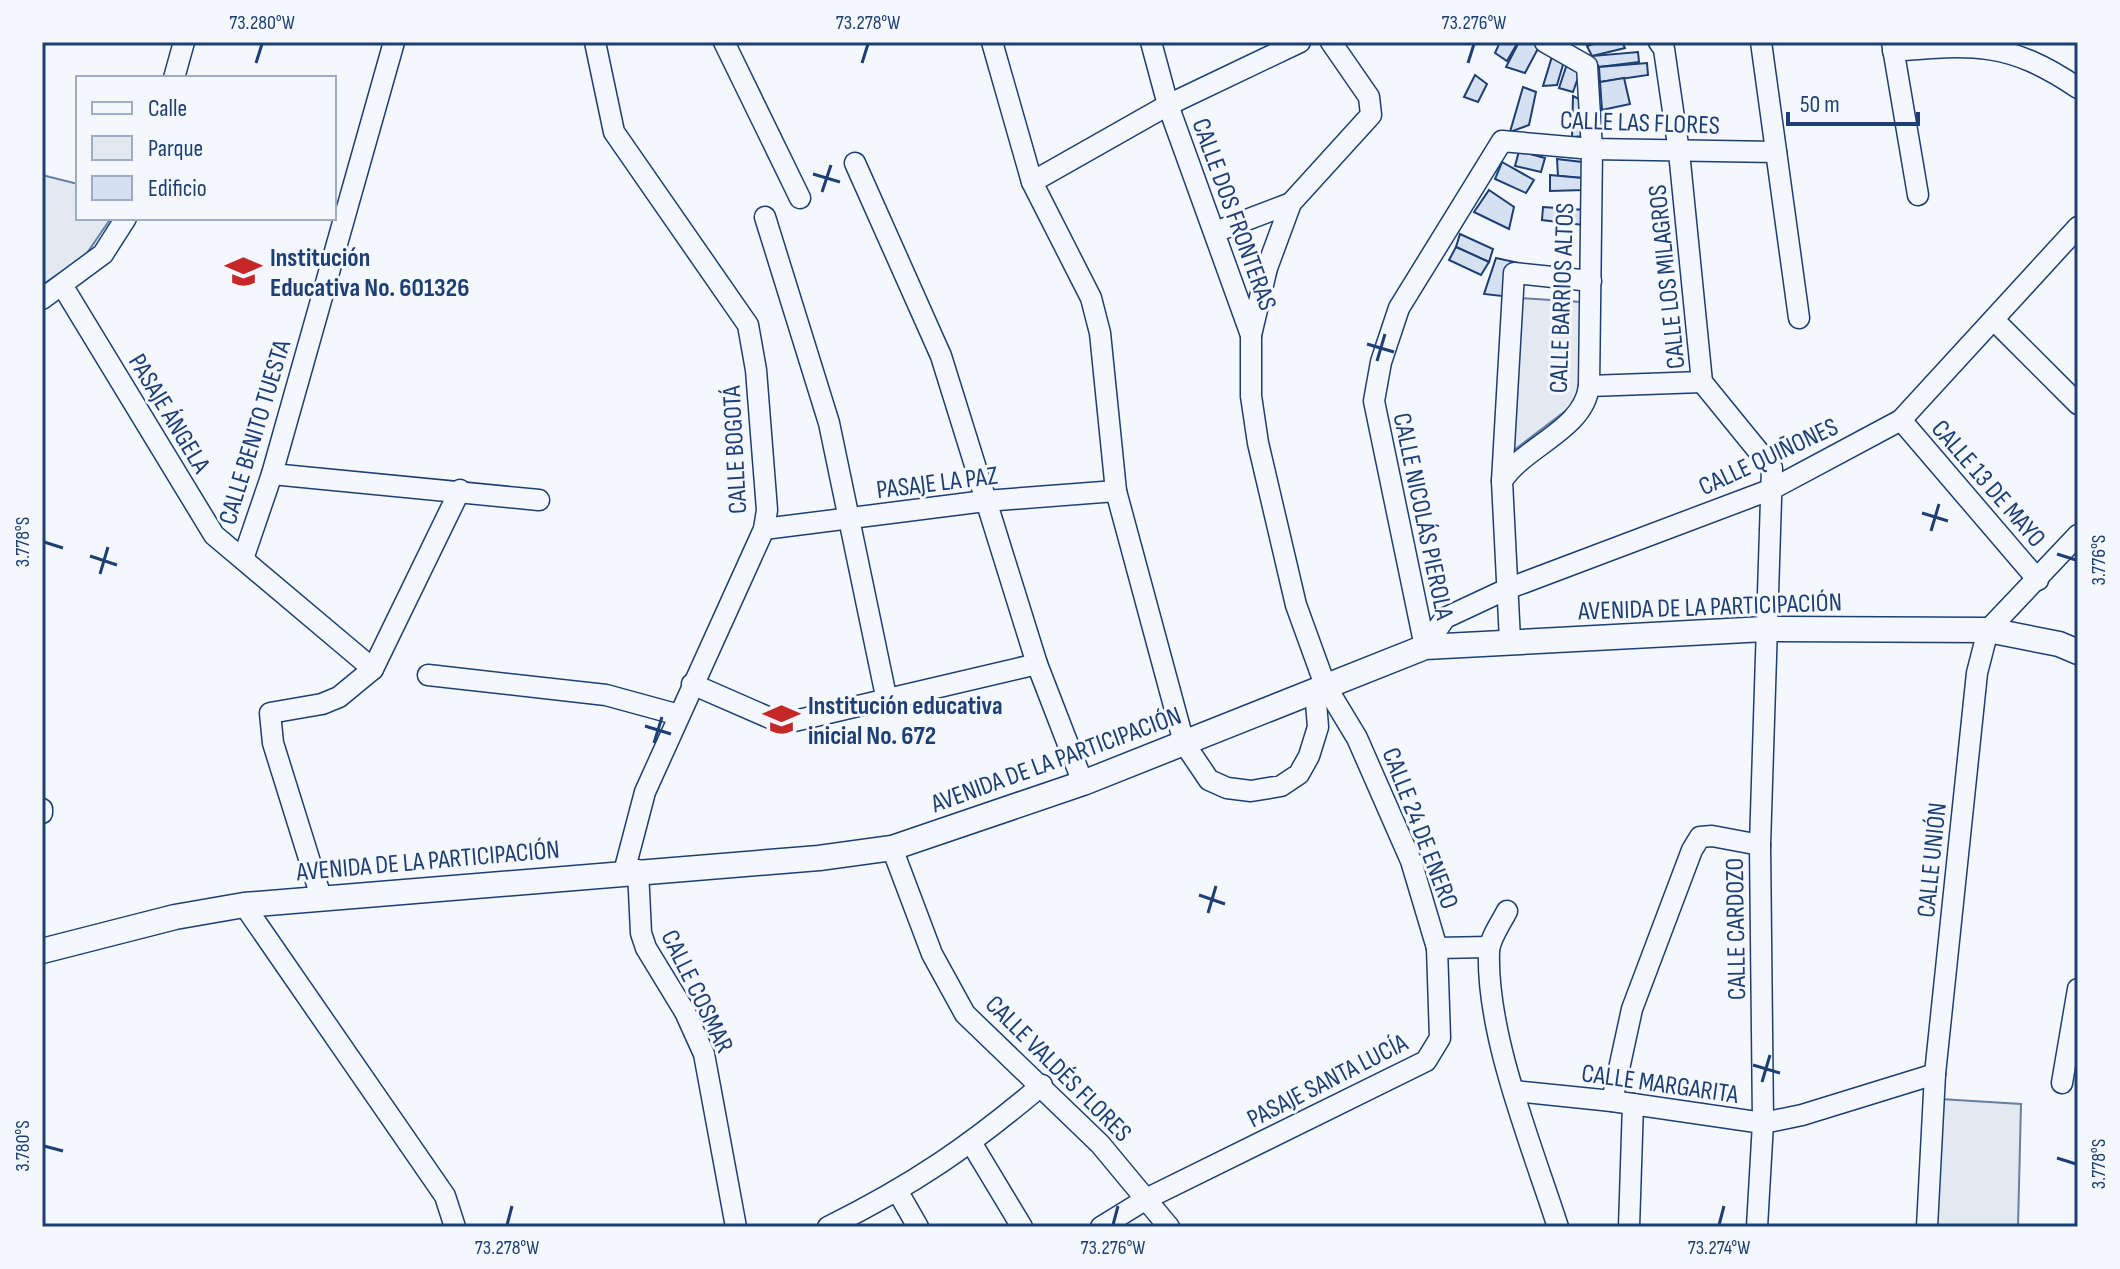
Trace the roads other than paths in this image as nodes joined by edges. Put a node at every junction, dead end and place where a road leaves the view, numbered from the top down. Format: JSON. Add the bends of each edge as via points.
{"nodes":[{"id":1,"x":184,"y":42,"type":"edge"},
{"id":2,"x":394,"y":42,"type":"edge"},
{"id":3,"x":595,"y":42,"type":"edge"},
{"id":4,"x":724,"y":42,"type":"edge"},
{"id":5,"x":992,"y":42,"type":"edge"},
{"id":6,"x":1151,"y":42,"type":"edge"},
{"id":7,"x":1300,"y":42,"type":"edge"},
{"id":8,"x":1331,"y":42,"type":"edge"},
{"id":9,"x":1545,"y":42,"type":"edge"},
{"id":10,"x":1659,"y":42,"type":"edge"},
{"id":11,"x":1761,"y":42,"type":"edge"},
{"id":12,"x":1966,"y":43,"type":"edge"},
{"id":13,"x":1893,"y":47,"type":"edge"},
{"id":14,"x":2016,"y":47,"type":"edge"},
{"id":15,"x":175,"y":76,"type":"edge"},
{"id":16,"x":2078,"y":88,"type":"edge"},
{"id":17,"x":1168,"y":105,"type":"junction"},
{"id":18,"x":1502,"y":141,"type":"joint"},
{"id":19,"x":1592,"y":149,"type":"junction"},
{"id":20,"x":1679,"y":152,"type":"junction"},
{"id":21,"x":1776,"y":152,"type":"junction"},
{"id":22,"x":855,"y":163,"type":"dead end"},
{"id":23,"x":1032,"y":182,"type":"junction"},
{"id":24,"x":1918,"y":195,"type":"dead end"},
{"id":25,"x":800,"y":198,"type":"dead end"},
{"id":26,"x":1291,"y":203,"type":"junction"},
{"id":27,"x":765,"y":217,"type":"dead end"},
{"id":28,"x":125,"y":220,"type":"edge"},
{"id":29,"x":2078,"y":227,"type":"edge"},
{"id":30,"x":1215,"y":232,"type":"junction"},
{"id":31,"x":1591,"y":281,"type":"junction"},
{"id":32,"x":62,"y":285,"type":"junction"},
{"id":33,"x":42,"y":299,"type":"edge"},
{"id":34,"x":1799,"y":318,"type":"dead end"},
{"id":35,"x":1995,"y":321,"type":"junction"},
{"id":36,"x":1251,"y":335,"type":"junction"},
{"id":37,"x":1702,"y":382,"type":"junction"},
{"id":38,"x":1589,"y":386,"type":"junction"},
{"id":39,"x":2078,"y":404,"type":"edge"},
{"id":40,"x":1901,"y":420,"type":"junction"},
{"id":41,"x":272,"y":474,"type":"junction"},
{"id":42,"x":1502,"y":481,"type":"junction"},
{"id":43,"x":1772,"y":489,"type":"junction"},
{"id":44,"x":460,"y":490,"type":"junction"},
{"id":45,"x":1116,"y":491,"type":"junction"},
{"id":46,"x":539,"y":500,"type":"dead end"},
{"id":47,"x":985,"y":501,"type":"junction"},
{"id":48,"x":848,"y":518,"type":"junction"},
{"id":49,"x":764,"y":529,"type":"junction"},
{"id":50,"x":2078,"y":535,"type":"edge"},
{"id":51,"x":243,"y":559,"type":"junction"},
{"id":52,"x":2038,"y":580,"type":"junction"},
{"id":53,"x":1507,"y":589,"type":"junction"},
{"id":54,"x":1765,"y":629,"type":"junction"},
{"id":55,"x":1988,"y":630,"type":"junction"},
{"id":56,"x":1510,"y":640,"type":"junction"},
{"id":57,"x":1425,"y":647,"type":"junction"},
{"id":58,"x":2078,"y":652,"type":"edge"},
{"id":59,"x":1037,"y":664,"type":"junction"},
{"id":60,"x":373,"y":669,"type":"junction"},
{"id":61,"x":428,"y":675,"type":"dead end"},
{"id":62,"x":692,"y":684,"type":"junction"},
{"id":63,"x":1320,"y":687,"type":"junction"},
{"id":64,"x":887,"y":701,"type":"junction"},
{"id":65,"x":679,"y":715,"type":"junction"},
{"id":66,"x":1184,"y":743,"type":"junction"},
{"id":67,"x":1083,"y":783,"type":"junction"},
{"id":68,"x":1760,"y":845,"type":"junction"},
{"id":69,"x":892,"y":848,"type":"junction"},
{"id":70,"x":631,"y":871,"type":"junction"},
{"id":71,"x":321,"y":897,"type":"junction"},
{"id":72,"x":244,"y":905,"type":"junction"},
{"id":73,"x":1507,"y":911,"type":"dead end"},
{"id":74,"x":1489,"y":947,"type":"junction"},
{"id":75,"x":1437,"y":948,"type":"junction"},
{"id":76,"x":42,"y":951,"type":"edge"},
{"id":77,"x":2078,"y":989,"type":"edge"},
{"id":78,"x":1935,"y":1074,"type":"junction"},
{"id":79,"x":2062,"y":1083,"type":"dead end"},
{"id":80,"x":1042,"y":1085,"type":"junction"},
{"id":81,"x":1514,"y":1091,"type":"junction"},
{"id":82,"x":1622,"y":1102,"type":"junction"},
{"id":83,"x":1763,"y":1123,"type":"junction"},
{"id":84,"x":972,"y":1144,"type":"junction"},
{"id":85,"x":898,"y":1192,"type":"junction"},
{"id":86,"x":1148,"y":1198,"type":"junction"},
{"id":87,"x":455,"y":1227,"type":"edge"},
{"id":88,"x":736,"y":1227,"type":"edge"},
{"id":89,"x":828,"y":1227,"type":"edge"},
{"id":90,"x":918,"y":1227,"type":"edge"},
{"id":91,"x":1022,"y":1227,"type":"edge"},
{"id":92,"x":1101,"y":1227,"type":"edge"},
{"id":93,"x":1169,"y":1227,"type":"edge"},
{"id":94,"x":1558,"y":1227,"type":"edge"},
{"id":95,"x":1629,"y":1227,"type":"edge"},
{"id":96,"x":1757,"y":1227,"type":"edge"},
{"id":97,"x":1927,"y":1227,"type":"edge"}],
"edges":[{"from":1,"to":15,"type":"street"},
{"from":2,"to":41,"type":"street","name":"CALLE BENITO TUESTA"},
{"from":3,"to":49,"type":"street","name":"CALLE BOGOTÁ","via":[[614,132],[748,325],[767,510]]},
{"from":4,"to":25,"type":"street"},
{"from":5,"to":23,"type":"street"},
{"from":6,"to":17,"type":"street","name":"CALLE DOS FRONTERAS"},
{"from":7,"to":17,"type":"street"},
{"from":8,"to":26,"type":"street","via":[[1369,97],[1371,115]]},
{"from":9,"to":19,"type":"street","name":"CALLE BARRIOS ALTOS","via":[[1587,66]]},
{"from":10,"to":20,"type":"street","name":"CALLE LOS MILAGROS"},
{"from":11,"to":21,"type":"street"},
{"from":12,"to":13,"type":"street"},
{"from":12,"to":14,"type":"street"},
{"from":13,"to":24,"type":"street"},
{"from":14,"to":16,"type":"street"},
{"from":17,"to":23,"type":"street"},
{"from":17,"to":30,"type":"street","name":"CALLE DOS FRONTERAS"},
{"from":18,"to":19,"type":"street","name":"CALLE LAS FLORES"},
{"from":18,"to":57,"type":"street","name":"CALLE NICOLÁS PIEROLA","via":[[1399,308],[1374,401]]},
{"from":19,"to":20,"type":"street","name":"CALLE LAS FLORES"},
{"from":19,"to":31,"type":"street","name":"CALLE BARRIOS ALTOS"},
{"from":20,"to":21,"type":"street","name":"CALLE LAS FLORES"},
{"from":20,"to":37,"type":"street","name":"CALLE LOS MILAGROS"},
{"from":21,"to":34,"type":"street"},
{"from":22,"to":47,"type":"street","via":[[941,356]]},
{"from":23,"to":45,"type":"street","via":[[1091,298],[1100,333]]},
{"from":26,"to":30,"type":"street"},
{"from":26,"to":36,"type":"street","via":[[1267,268]]},
{"from":27,"to":48,"type":"street","via":[[829,423]]},
{"from":28,"to":32,"type":"street","via":[[103,254]]},
{"from":29,"to":35,"type":"street","name":"CALLE QUIÑONES"},
{"from":30,"to":36,"type":"street","name":"CALLE DOS FRONTERAS"},
{"from":31,"to":38,"type":"street","name":"CALLE BARRIOS ALTOS"},
{"from":31,"to":42,"type":"street","via":[[1514,273]]},
{"from":32,"to":33,"type":"street"},
{"from":32,"to":51,"type":"street","name":"PASAJE ÁNGELA","via":[[214,535]]},
{"from":35,"to":39,"type":"street"},
{"from":35,"to":40,"type":"street","name":"CALLE QUIÑONES"},
{"from":36,"to":63,"type":"street","name":"CALLE DOS FRONTERAS","via":[[1258,443]]},
{"from":37,"to":38,"type":"street"},
{"from":37,"to":43,"type":"street","name":"CALLE LOS MILAGROS","via":[[1772,468]]},
{"from":38,"to":42,"type":"street","name":"CALLE BARRIOS ALTOS","via":[[1578,415]]},
{"from":40,"to":43,"type":"street","name":"CALLE QUIÑONES"},
{"from":40,"to":52,"type":"street","name":"CALLE 13 DE MAYO"},
{"from":41,"to":44,"type":"street"},
{"from":41,"to":51,"type":"street","name":"CALLE BENITO TUESTA"},
{"from":42,"to":53,"type":"street"},
{"from":43,"to":53,"type":"street","name":"CALLE QUIÑONES"},
{"from":43,"to":54,"type":"street","name":"CALLE LOS MILAGROS"},
{"from":44,"to":46,"type":"street"},
{"from":44,"to":60,"type":"street"},
{"from":45,"to":47,"type":"street","name":"PASAJE LA PAZ"},
{"from":45,"to":66,"type":"street"},
{"from":47,"to":48,"type":"street","name":"PASAJE LA PAZ"},
{"from":47,"to":59,"type":"street"},
{"from":48,"to":49,"type":"street","name":"PASAJE LA PAZ"},
{"from":48,"to":64,"type":"street"},
{"from":49,"to":62,"type":"street","name":"CALLE BOGOTÁ"},
{"from":50,"to":52,"type":"street"},
{"from":51,"to":60,"type":"street","name":"PASAJE ÁNGELA"},
{"from":52,"to":55,"type":"street"},
{"from":53,"to":56,"type":"street"},
{"from":53,"to":57,"type":"street","name":"CALLE QUIÑONES","via":[[1445,618]]},
{"from":54,"to":55,"type":"main road","name":"AVENIDA DE LA PARTICIPACIÓN"},
{"from":54,"to":56,"type":"main road","name":"AVENIDA DE LA PARTICIPACIÓN"},
{"from":54,"to":68,"type":"street","name":"CALLE CARDOZO"},
{"from":55,"to":58,"type":"main road","name":"AVENIDA DE LA PARTICIPACIÓN"},
{"from":55,"to":78,"type":"street","name":"CALLE UNIÓN","via":[[1977,673]]},
{"from":56,"to":57,"type":"main road","name":"AVENIDA DE LA PARTICIPACIÓN"},
{"from":57,"to":63,"type":"main road","name":"AVENIDA DE LA PARTICIPACIÓN"},
{"from":59,"to":64,"type":"street"},
{"from":59,"to":67,"type":"street"},
{"from":60,"to":71,"type":"street","via":[[339,697],[270,713],[273,743]]},
{"from":61,"to":65,"type":"street","via":[[606,695]]},
{"from":62,"to":64,"type":"street","via":[[779,722]]},
{"from":62,"to":65,"type":"street","name":"CALLE BOGOTÁ"},
{"from":63,"to":66,"type":"main road","name":"AVENIDA DE LA PARTICIPACIÓN"},
{"from":63,"to":66,"type":"street","via":[[1318,727],[1309,756],[1299,774],[1281,786],[1227,788],[1209,780]]},
{"from":63,"to":75,"type":"street","name":"CALLE 24 DE ENERO","via":[[1357,738],[1411,861]]},
{"from":65,"to":70,"type":"street","name":"CALLE BOGOTÁ","via":[[645,792]]},
{"from":66,"to":67,"type":"main road","name":"AVENIDA DE LA PARTICIPACIÓN"},
{"from":67,"to":69,"type":"main road","name":"AVENIDA DE LA PARTICIPACIÓN"},
{"from":68,"to":82,"type":"street","via":[[1712,836],[1700,837],[1692,850],[1632,1009]]},
{"from":68,"to":83,"type":"street","name":"CALLE CARDOZO"},
{"from":69,"to":70,"type":"main road","name":"AVENIDA DE LA PARTICIPACIÓN"},
{"from":69,"to":80,"type":"street","name":"CALLE VALDÉS FLORES","via":[[932,954],[965,1014]]},
{"from":70,"to":71,"type":"main road","name":"AVENIDA DE LA PARTICIPACIÓN"},
{"from":70,"to":88,"type":"street","name":"CALLE COSMAR","via":[[646,948],[704,1054]]},
{"from":71,"to":72,"type":"main road","name":"AVENIDA DE LA PARTICIPACIÓN"},
{"from":72,"to":76,"type":"main road","name":"AVENIDA DE LA PARTICIPACIÓN"},
{"from":72,"to":87,"type":"street","via":[[445,1196]]},
{"from":73,"to":74,"type":"street"},
{"from":74,"to":75,"type":"street","name":"CALLE 24 DE ENERO"},
{"from":74,"to":81,"type":"street"},
{"from":75,"to":86,"type":"street","name":"PASAJE SANTA LUCÍA","via":[[1440,1038],[1426,1061]]},
{"from":77,"to":79,"type":"street"},
{"from":78,"to":83,"type":"street","name":"CALLE MARGARITA"},
{"from":78,"to":97,"type":"street","name":"CALLE UNIÓN"},
{"from":80,"to":84,"type":"street"},
{"from":80,"to":86,"type":"street","name":"CALLE VALDÉS FLORES"},
{"from":81,"to":82,"type":"street","name":"CALLE MARGARITA"},
{"from":81,"to":94,"type":"street"},
{"from":82,"to":83,"type":"street","name":"CALLE MARGARITA"},
{"from":82,"to":95,"type":"street"},
{"from":83,"to":96,"type":"street","name":"CALLE CARDOZO"},
{"from":84,"to":85,"type":"street"},
{"from":84,"to":91,"type":"street"},
{"from":85,"to":89,"type":"street"},
{"from":85,"to":90,"type":"street"},
{"from":86,"to":92,"type":"street","name":"PASAJE SANTA LUCÍA"},
{"from":86,"to":93,"type":"street","name":"CALLE VALDÉS FLORES"}]}
